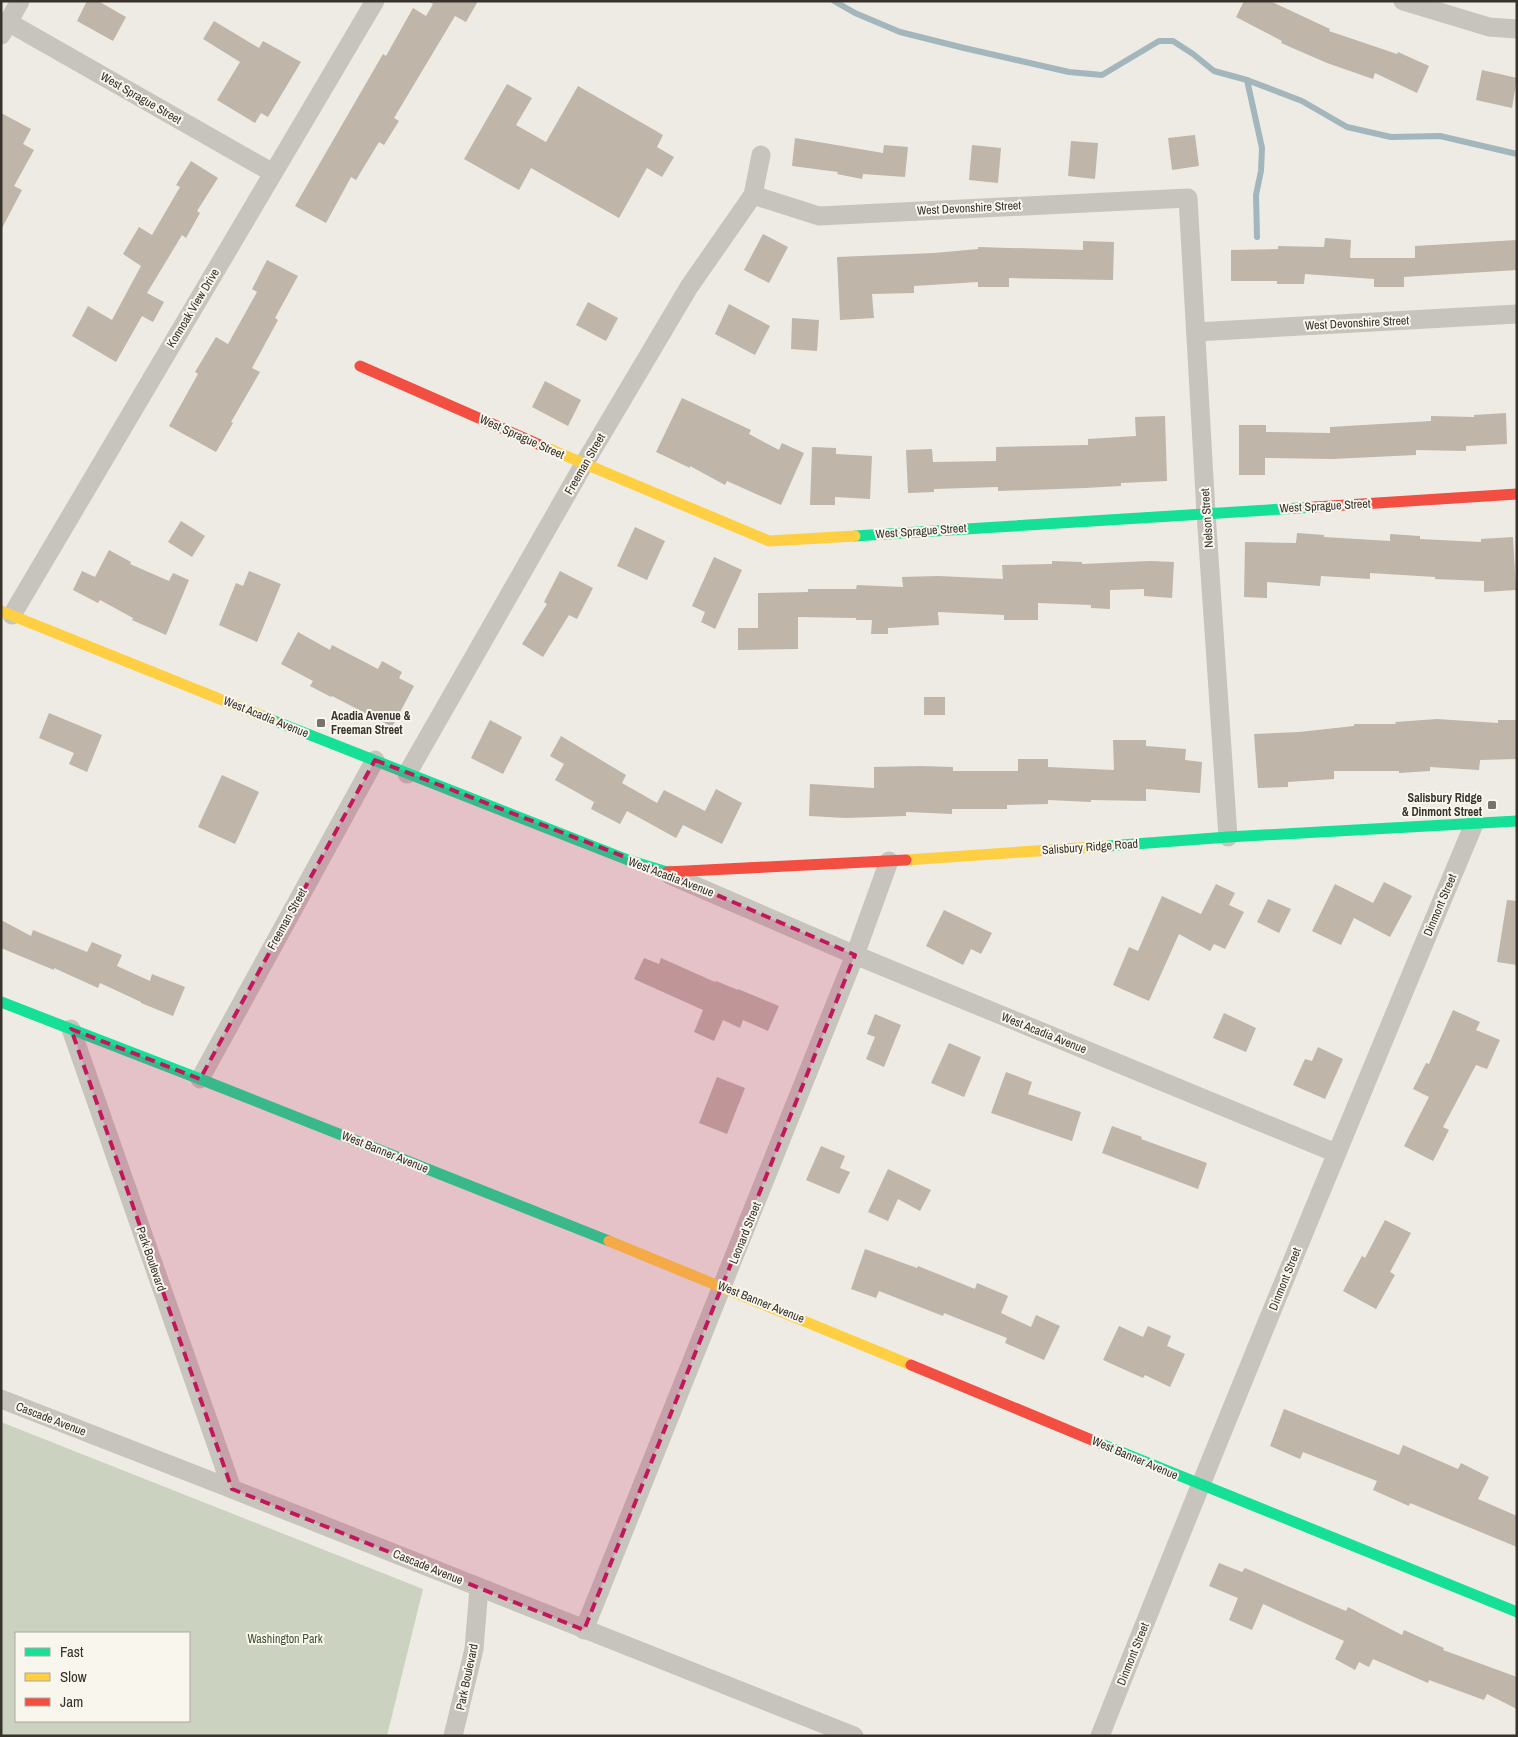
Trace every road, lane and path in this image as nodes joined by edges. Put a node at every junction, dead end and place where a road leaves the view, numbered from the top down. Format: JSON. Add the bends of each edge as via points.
{"nodes":[{"id":1,"x":20,"y":1,"type":"edge"},
{"id":2,"x":375,"y":1,"type":"edge"},
{"id":3,"x":1403,"y":1,"type":"edge"},
{"id":4,"x":5,"y":28,"type":"edge"},
{"id":5,"x":1517,"y":29,"type":"edge"},
{"id":6,"x":761,"y":156,"type":"dead end"},
{"id":7,"x":273,"y":173,"type":"junction"},
{"id":8,"x":753,"y":195,"type":"junction"},
{"id":9,"x":1188,"y":198,"type":"joint"},
{"id":10,"x":1517,"y":314,"type":"edge"},
{"id":11,"x":1196,"y":332,"type":"junction"},
{"id":12,"x":360,"y":366,"type":"dead end"},
{"id":13,"x":584,"y":464,"type":"junction"},
{"id":14,"x":1517,"y":494,"type":"edge"},
{"id":15,"x":1206,"y":513,"type":"junction"},
{"id":16,"x":6,"y":613,"type":"edge"},
{"id":17,"x":374,"y":760,"type":"junction"},
{"id":18,"x":407,"y":774,"type":"junction"},
{"id":19,"x":1517,"y":821,"type":"edge"},
{"id":20,"x":1474,"y":824,"type":"junction"},
{"id":21,"x":1228,"y":837,"type":"junction"},
{"id":22,"x":889,"y":861,"type":"junction"},
{"id":23,"x":664,"y":872,"type":"junction"},
{"id":24,"x":855,"y":955,"type":"junction"},
{"id":25,"x":1,"y":1002,"type":"edge"},
{"id":26,"x":70,"y":1029,"type":"junction"},
{"id":27,"x":200,"y":1079,"type":"junction"},
{"id":28,"x":1336,"y":1153,"type":"junction"},
{"id":29,"x":724,"y":1287,"type":"junction"},
{"id":30,"x":1,"y":1399,"type":"edge"},
{"id":31,"x":1200,"y":1485,"type":"junction"},
{"id":32,"x":232,"y":1489,"type":"junction"},
{"id":33,"x":479,"y":1588,"type":"junction"},
{"id":34,"x":1517,"y":1612,"type":"edge"},
{"id":35,"x":584,"y":1630,"type":"junction"},
{"id":36,"x":453,"y":1736,"type":"edge"},
{"id":37,"x":854,"y":1736,"type":"edge"},
{"id":38,"x":1100,"y":1736,"type":"edge"}],
"edges":[{"from":1,"to":4,"type":"street"},
{"from":2,"to":7,"type":"street","name":"Konnoak View Drive"},
{"from":3,"to":5,"type":"street","via":[[1489,27]]},
{"from":4,"to":7,"type":"street","name":"West Sprague Street"},
{"from":6,"to":8,"type":"street","name":"Freeman Street"},
{"from":7,"to":16,"type":"street","name":"Konnoak View Drive"},
{"from":8,"to":9,"type":"street","name":"West Devonshire Street","via":[[819,216]]},
{"from":8,"to":13,"type":"street","name":"Freeman Street","via":[[689,288]]},
{"from":9,"to":11,"type":"street","name":"Nelson Street"},
{"from":10,"to":11,"type":"street","name":"West Devonshire Street"},
{"from":11,"to":15,"type":"street","name":"Nelson Street"},
{"from":12,"to":13,"type":"street","name":"West Sprague Street"},
{"from":13,"to":15,"type":"street","name":"West Sprague Street","via":[[768,541]]},
{"from":13,"to":18,"type":"street","name":"Freeman Street"},
{"from":14,"to":15,"type":"street","name":"West Sprague Street"},
{"from":15,"to":21,"type":"street","name":"Nelson Street"},
{"from":16,"to":17,"type":"street","name":"West Acadia Avenue"},
{"from":17,"to":18,"type":"street","name":"West Acadia Avenue"},
{"from":17,"to":27,"type":"street","name":"Freeman Street"},
{"from":18,"to":23,"type":"street","name":"West Acadia Avenue"},
{"from":19,"to":20,"type":"street","name":"Salisbury Ridge Road"},
{"from":20,"to":21,"type":"street","name":"Salisbury Ridge Road"},
{"from":20,"to":28,"type":"street","name":"Dinmont Street"},
{"from":21,"to":22,"type":"street","name":"Salisbury Ridge Road"},
{"from":22,"to":23,"type":"street","name":"Salisbury Ridge Road"},
{"from":22,"to":24,"type":"street","name":"Leonard Street"},
{"from":23,"to":24,"type":"street","name":"West Acadia Avenue"},
{"from":24,"to":28,"type":"street","name":"West Acadia Avenue"},
{"from":24,"to":29,"type":"street","name":"Leonard Street"},
{"from":25,"to":26,"type":"street","name":"West Banner Avenue"},
{"from":26,"to":27,"type":"street","name":"West Banner Avenue"},
{"from":26,"to":32,"type":"street","name":"Park Boulevard"},
{"from":27,"to":29,"type":"street","name":"West Banner Avenue"},
{"from":28,"to":31,"type":"street","name":"Dinmont Street"},
{"from":29,"to":31,"type":"street","name":"West Banner Avenue"},
{"from":29,"to":35,"type":"street","name":"Leonard Street"},
{"from":30,"to":32,"type":"street","name":"Cascade Avenue"},
{"from":31,"to":34,"type":"street","name":"West Banner Avenue"},
{"from":31,"to":38,"type":"street","name":"Dinmont Street"},
{"from":32,"to":33,"type":"street","name":"Cascade Avenue"},
{"from":33,"to":35,"type":"street","name":"Cascade Avenue"},
{"from":33,"to":36,"type":"street","name":"Park Boulevard","via":[[474,1649]]},
{"from":35,"to":37,"type":"street","name":"Cascade Avenue"}]}
